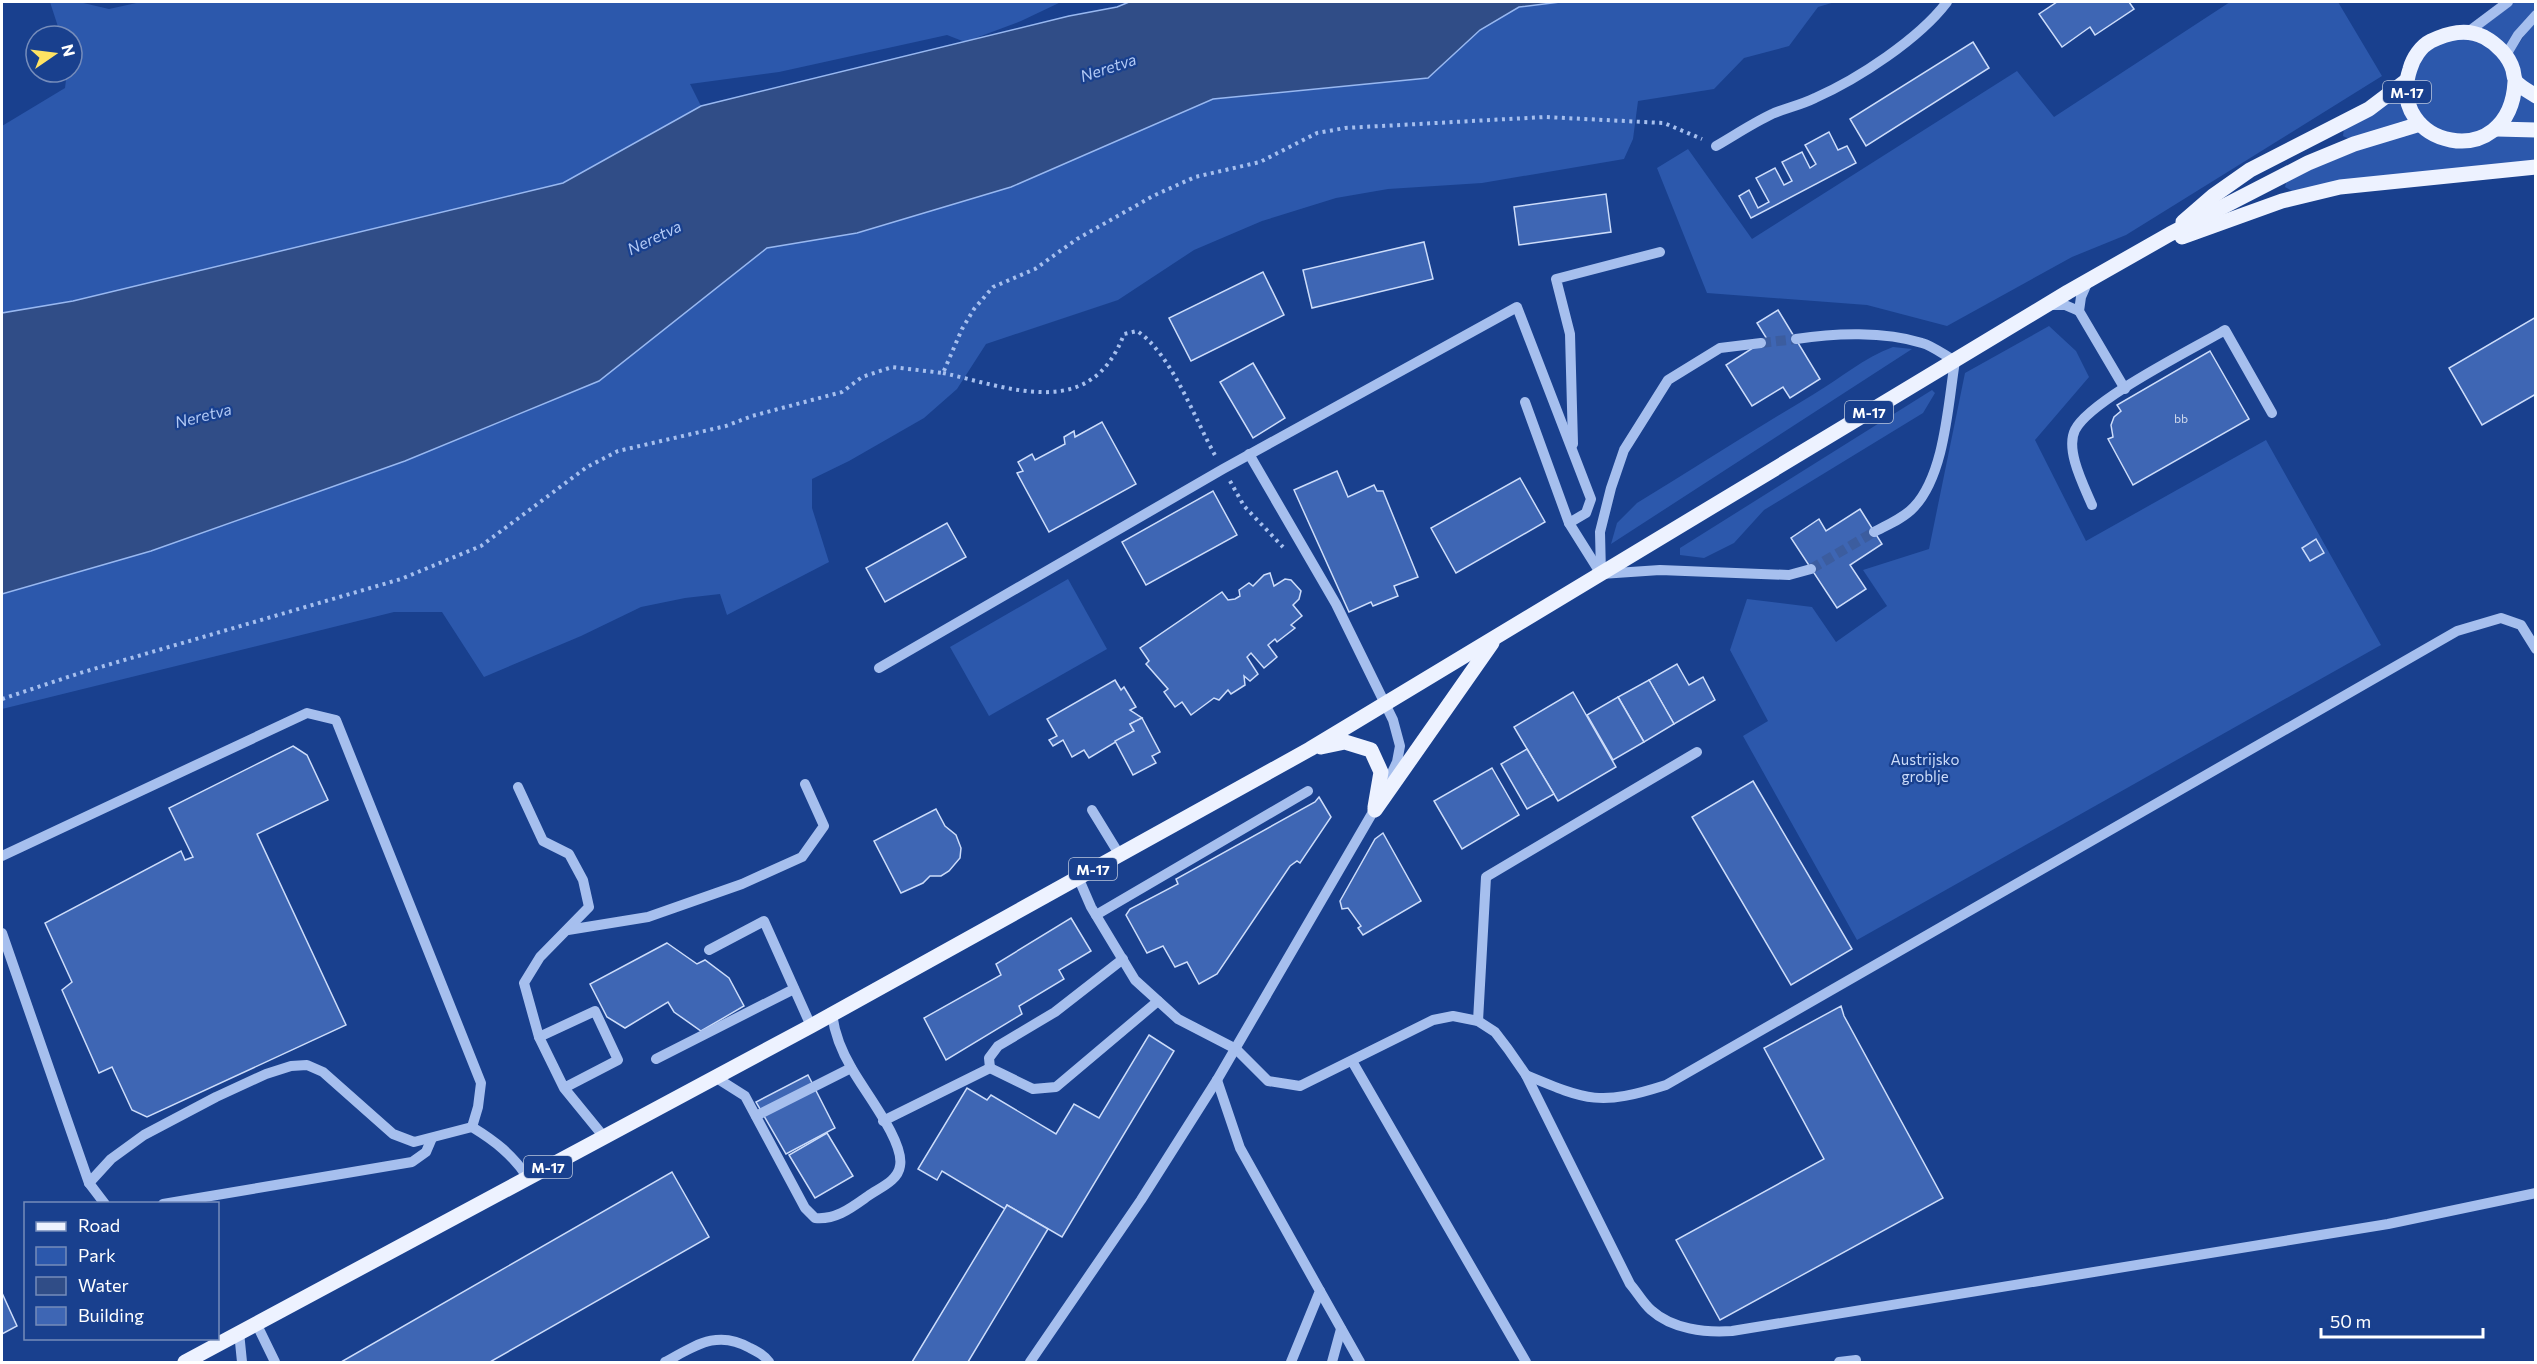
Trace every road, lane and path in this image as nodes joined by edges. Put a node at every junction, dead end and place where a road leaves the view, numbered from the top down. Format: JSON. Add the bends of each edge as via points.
{"nodes":[{"id":1,"x":1947,"y":2,"type":"edge"},
{"id":2,"x":2508,"y":2,"type":"edge"},
{"id":3,"x":2535,"y":15,"type":"edge"},
{"id":4,"x":2468,"y":32,"type":"junction"},
{"id":5,"x":2506,"y":55,"type":"junction"},
{"id":6,"x":2406,"y":81,"type":"junction"},
{"id":7,"x":2515,"y":82,"type":"junction"},
{"id":8,"x":2535,"y":96,"type":"edge"},
{"id":9,"x":2420,"y":124,"type":"junction"},
{"id":10,"x":2497,"y":129,"type":"junction"},
{"id":11,"x":2535,"y":130,"type":"edge"},
{"id":12,"x":1716,"y":146,"type":"joint"},
{"id":13,"x":2535,"y":167,"type":"edge"},
{"id":14,"x":2170,"y":234,"type":"junction"},
{"id":15,"x":1660,"y":252,"type":"dead end"},
{"id":16,"x":2139,"y":252,"type":"junction"},
{"id":17,"x":2088,"y":281,"type":"junction"},
{"id":18,"x":2047,"y":305,"type":"junction"},
{"id":19,"x":2079,"y":310,"type":"junction"},
{"id":20,"x":1796,"y":339,"type":"tunnel mouth"},
{"id":21,"x":1761,"y":343,"type":"tunnel mouth"},
{"id":22,"x":1955,"y":361,"type":"junction"},
{"id":23,"x":943,"y":373,"type":"junction"},
{"id":24,"x":2125,"y":389,"type":"junction"},
{"id":25,"x":1525,"y":402,"type":"dead end"},
{"id":26,"x":2272,"y":412,"type":"dead end"},
{"id":27,"x":1250,"y":454,"type":"junction"},
{"id":28,"x":1573,"y":454,"type":"junction"},
{"id":29,"x":1223,"y":469,"type":"junction"},
{"id":30,"x":2092,"y":505,"type":"dead end"},
{"id":31,"x":1569,"y":523,"type":"junction"},
{"id":32,"x":1874,"y":532,"type":"tunnel mouth"},
{"id":33,"x":1290,"y":555,"type":"dead end"},
{"id":34,"x":1811,"y":569,"type":"tunnel mouth"},
{"id":35,"x":1601,"y":574,"type":"junction"},
{"id":36,"x":1496,"y":637,"type":"junction"},
{"id":37,"x":2535,"y":649,"type":"edge"},
{"id":38,"x":879,"y":668,"type":"dead end"},
{"id":39,"x":2,"y":699,"type":"edge"},
{"id":40,"x":1385,"y":704,"type":"junction"},
{"id":41,"x":1310,"y":749,"type":"junction"},
{"id":42,"x":1697,"y":752,"type":"dead end"},
{"id":43,"x":805,"y":784,"type":"dead end"},
{"id":44,"x":518,"y":788,"type":"dead end"},
{"id":45,"x":1308,"y":791,"type":"dead end"},
{"id":46,"x":1092,"y":810,"type":"dead end"},
{"id":47,"x":1375,"y":810,"type":"junction"},
{"id":48,"x":1119,"y":855,"type":"junction"},
{"id":49,"x":2,"y":856,"type":"edge"},
{"id":50,"x":1078,"y":877,"type":"junction"},
{"id":51,"x":1096,"y":915,"type":"junction"},
{"id":52,"x":568,"y":930,"type":"junction"},
{"id":53,"x":2,"y":933,"type":"edge"},
{"id":54,"x":709,"y":950,"type":"dead end"},
{"id":55,"x":1123,"y":959,"type":"junction"},
{"id":56,"x":794,"y":989,"type":"junction"},
{"id":57,"x":1158,"y":1001,"type":"junction"},
{"id":58,"x":832,"y":1013,"type":"junction"},
{"id":59,"x":1478,"y":1021,"type":"junction"},
{"id":60,"x":811,"y":1026,"type":"junction"},
{"id":61,"x":539,"y":1037,"type":"junction"},
{"id":62,"x":1236,"y":1049,"type":"junction"},
{"id":63,"x":656,"y":1059,"type":"dead end"},
{"id":64,"x":1352,"y":1061,"type":"junction"},
{"id":65,"x":851,"y":1068,"type":"junction"},
{"id":66,"x":990,"y":1068,"type":"junction"},
{"id":67,"x":1526,"y":1075,"type":"junction"},
{"id":68,"x":715,"y":1077,"type":"junction"},
{"id":69,"x":1217,"y":1080,"type":"junction"},
{"id":70,"x":564,"y":1088,"type":"junction"},
{"id":71,"x":756,"y":1116,"type":"junction"},
{"id":72,"x":883,"y":1121,"type":"junction"},
{"id":73,"x":472,"y":1127,"type":"junction"},
{"id":74,"x":604,"y":1137,"type":"junction"},
{"id":75,"x":432,"y":1138,"type":"junction"},
{"id":76,"x":528,"y":1178,"type":"junction"},
{"id":77,"x":89,"y":1183,"type":"junction"},
{"id":78,"x":2535,"y":1193,"type":"edge"},
{"id":79,"x":104,"y":1202,"type":"edge"},
{"id":80,"x":169,"y":1202,"type":"edge"},
{"id":81,"x":1320,"y":1292,"type":"junction"},
{"id":82,"x":256,"y":1323,"type":"junction"},
{"id":83,"x":1341,"y":1329,"type":"junction"},
{"id":84,"x":239,"y":1332,"type":"junction"},
{"id":85,"x":1856,"y":1360,"type":"dead end"},
{"id":86,"x":185,"y":1362,"type":"edge"},
{"id":87,"x":242,"y":1362,"type":"edge"},
{"id":88,"x":275,"y":1362,"type":"edge"},
{"id":89,"x":666,"y":1362,"type":"edge"},
{"id":90,"x":769,"y":1362,"type":"edge"},
{"id":91,"x":1030,"y":1362,"type":"edge"},
{"id":92,"x":1290,"y":1362,"type":"edge"},
{"id":93,"x":1332,"y":1362,"type":"edge"},
{"id":94,"x":1360,"y":1362,"type":"edge"},
{"id":95,"x":1526,"y":1362,"type":"edge"},
{"id":96,"x":1839,"y":1362,"type":"edge"}],
"edges":[{"from":1,"to":12,"type":"street","via":[[1916,36],[1858,74]]},
{"from":2,"to":4,"type":"street"},
{"from":3,"to":5,"type":"street"},
{"from":4,"to":5,"type":"main road","via":[[2489,40]]},
{"from":4,"to":6,"type":"main road","number":"M-17","via":[[2446,34],[2427,43],[2413,60]]},
{"from":5,"to":7,"type":"main road"},
{"from":6,"to":9,"type":"main road","number":"M-17","via":[[2408,104]]},
{"from":6,"to":14,"type":"main road","number":"M-17","via":[[2369,109],[2250,170]]},
{"from":7,"to":8,"type":"main road"},
{"from":7,"to":10,"type":"main road","via":[[2508,115]]},
{"from":9,"to":10,"type":"main road","number":"M-17","via":[[2433,135],[2463,142]]},
{"from":9,"to":14,"type":"main road","number":"M-17","via":[[2308,163]]},
{"from":10,"to":11,"type":"main road","number":"M-17"},
{"from":12,"to":23,"type":"path","via":[[1664,123],[1545,117],[1345,128],[1317,133],[1260,162],[1195,177],[1153,196],[1077,239],[1035,269],[993,287],[962,329]]},
{"from":13,"to":16,"type":"main road","via":[[2340,187]]},
{"from":14,"to":16,"type":"main road","number":"M-17"},
{"from":15,"to":28,"type":"street","via":[[1556,279],[1570,334]]},
{"from":16,"to":17,"type":"main road","number":"M-17"},
{"from":17,"to":18,"type":"main road","number":"M-17"},
{"from":17,"to":19,"type":"street"},
{"from":18,"to":19,"type":"street"},
{"from":18,"to":22,"type":"main road","number":"M-17"},
{"from":19,"to":24,"type":"street"},
{"from":20,"to":22,"type":"street","via":[[1821,335],[1892,337],[1923,343]]},
{"from":21,"to":35,"type":"street","via":[[1720,348],[1668,380],[1624,450],[1600,532]]},
{"from":22,"to":32,"type":"street","via":[[1941,449],[1926,489],[1913,508]]},
{"from":22,"to":35,"type":"main road","number":"M-17"},
{"from":23,"to":29,"type":"path","via":[[1034,394],[1054,394],[1093,380],[1110,363],[1124,334],[1137,331],[1150,340],[1161,356]]},
{"from":23,"to":39,"type":"path","via":[[892,367],[862,376],[842,392],[726,426],[618,451],[587,466],[480,546],[401,579]]},
{"from":24,"to":26,"type":"street","via":[[2226,330]]},
{"from":24,"to":30,"type":"street","via":[[2096,405],[2074,431],[2074,464]]},
{"from":25,"to":31,"type":"street"},
{"from":27,"to":28,"type":"street","via":[[1517,308]]},
{"from":27,"to":29,"type":"street"},
{"from":27,"to":40,"type":"street","via":[[1336,604]]},
{"from":28,"to":31,"type":"street","via":[[1591,500],[1586,513]]},
{"from":29,"to":33,"type":"path","via":[[1245,506]]},
{"from":29,"to":38,"type":"street"},
{"from":31,"to":35,"type":"street"},
{"from":34,"to":35,"type":"street","via":[[1789,575],[1660,570]]},
{"from":35,"to":36,"type":"main road","number":"M-17"},
{"from":36,"to":40,"type":"main road","number":"M-17"},
{"from":36,"to":47,"type":"main road"},
{"from":37,"to":67,"type":"street","via":[[2521,625],[2501,618],[2457,631],[1666,1085],[1619,1099],[1592,1099]]},
{"from":40,"to":41,"type":"main road","number":"M-17"},
{"from":40,"to":47,"type":"street","via":[[1400,746],[1397,762]]},
{"from":41,"to":47,"type":"main road","via":[[1345,742],[1371,750],[1381,772]]},
{"from":41,"to":48,"type":"main road","number":"M-17"},
{"from":42,"to":59,"type":"street","via":[[1486,877]]},
{"from":43,"to":52,"type":"street","via":[[824,826],[802,857],[741,884],[648,917]]},
{"from":44,"to":52,"type":"street","via":[[543,842],[568,855],[583,880],[589,907]]},
{"from":45,"to":51,"type":"street"},
{"from":46,"to":48,"type":"street"},
{"from":47,"to":62,"type":"street"},
{"from":48,"to":50,"type":"main road","number":"M-17"},
{"from":49,"to":73,"type":"street","via":[[308,713],[336,720],[481,1083]]},
{"from":50,"to":51,"type":"street"},
{"from":50,"to":58,"type":"main road","number":"M-17"},
{"from":51,"to":55,"type":"street"},
{"from":52,"to":61,"type":"street","via":[[540,957],[524,982]]},
{"from":53,"to":77,"type":"street"},
{"from":54,"to":56,"type":"street","via":[[764,921]]},
{"from":55,"to":57,"type":"street","via":[[1135,980]]},
{"from":55,"to":66,"type":"street","via":[[1055,1012],[998,1046],[989,1058]]},
{"from":56,"to":60,"type":"street"},
{"from":56,"to":63,"type":"street"},
{"from":57,"to":62,"type":"street","via":[[1178,1019]]},
{"from":57,"to":66,"type":"street","via":[[1056,1087],[1033,1089]]},
{"from":58,"to":60,"type":"main road","number":"M-17"},
{"from":58,"to":65,"type":"street","via":[[838,1041]]},
{"from":59,"to":64,"type":"street","via":[[1452,1016],[1433,1020]]},
{"from":59,"to":67,"type":"street","via":[[1495,1032]]},
{"from":60,"to":68,"type":"main road","number":"M-17"},
{"from":61,"to":70,"type":"street"},
{"from":61,"to":70,"type":"street","via":[[595,1011],[618,1060]]},
{"from":62,"to":64,"type":"street","via":[[1268,1081],[1300,1086]]},
{"from":62,"to":69,"type":"street"},
{"from":64,"to":95,"type":"street"},
{"from":65,"to":71,"type":"street"},
{"from":65,"to":72,"type":"street"},
{"from":66,"to":72,"type":"street"},
{"from":67,"to":78,"type":"street","via":[[1630,1284],[1651,1311],[1705,1333],[2388,1224]]},
{"from":68,"to":71,"type":"street","via":[[745,1096]]},
{"from":68,"to":74,"type":"main road","number":"M-17"},
{"from":69,"to":81,"type":"street","via":[[1240,1148]]},
{"from":69,"to":91,"type":"street"},
{"from":70,"to":74,"type":"street"},
{"from":71,"to":72,"type":"street","via":[[805,1208],[814,1218],[827,1219],[895,1178],[901,1165],[897,1144]]},
{"from":73,"to":75,"type":"street"},
{"from":73,"to":76,"type":"street","via":[[518,1162]]},
{"from":74,"to":76,"type":"main road","number":"M-17"},
{"from":75,"to":77,"type":"street","via":[[414,1142],[393,1134],[322,1072],[307,1065],[291,1066],[216,1097],[144,1135],[111,1159]]},
{"from":75,"to":80,"type":"street","via":[[426,1152],[412,1162]]},
{"from":76,"to":82,"type":"main road","number":"M-17"},
{"from":77,"to":79,"type":"street"},
{"from":81,"to":83,"type":"street"},
{"from":81,"to":92,"type":"street"},
{"from":82,"to":84,"type":"main road","number":"M-17"},
{"from":82,"to":88,"type":"street"},
{"from":83,"to":93,"type":"street"},
{"from":83,"to":94,"type":"street"},
{"from":84,"to":86,"type":"main road","number":"M-17"},
{"from":84,"to":87,"type":"street"},
{"from":85,"to":96,"type":"street"},
{"from":89,"to":90,"type":"street","via":[[707,1340],[737,1340]]}]}
